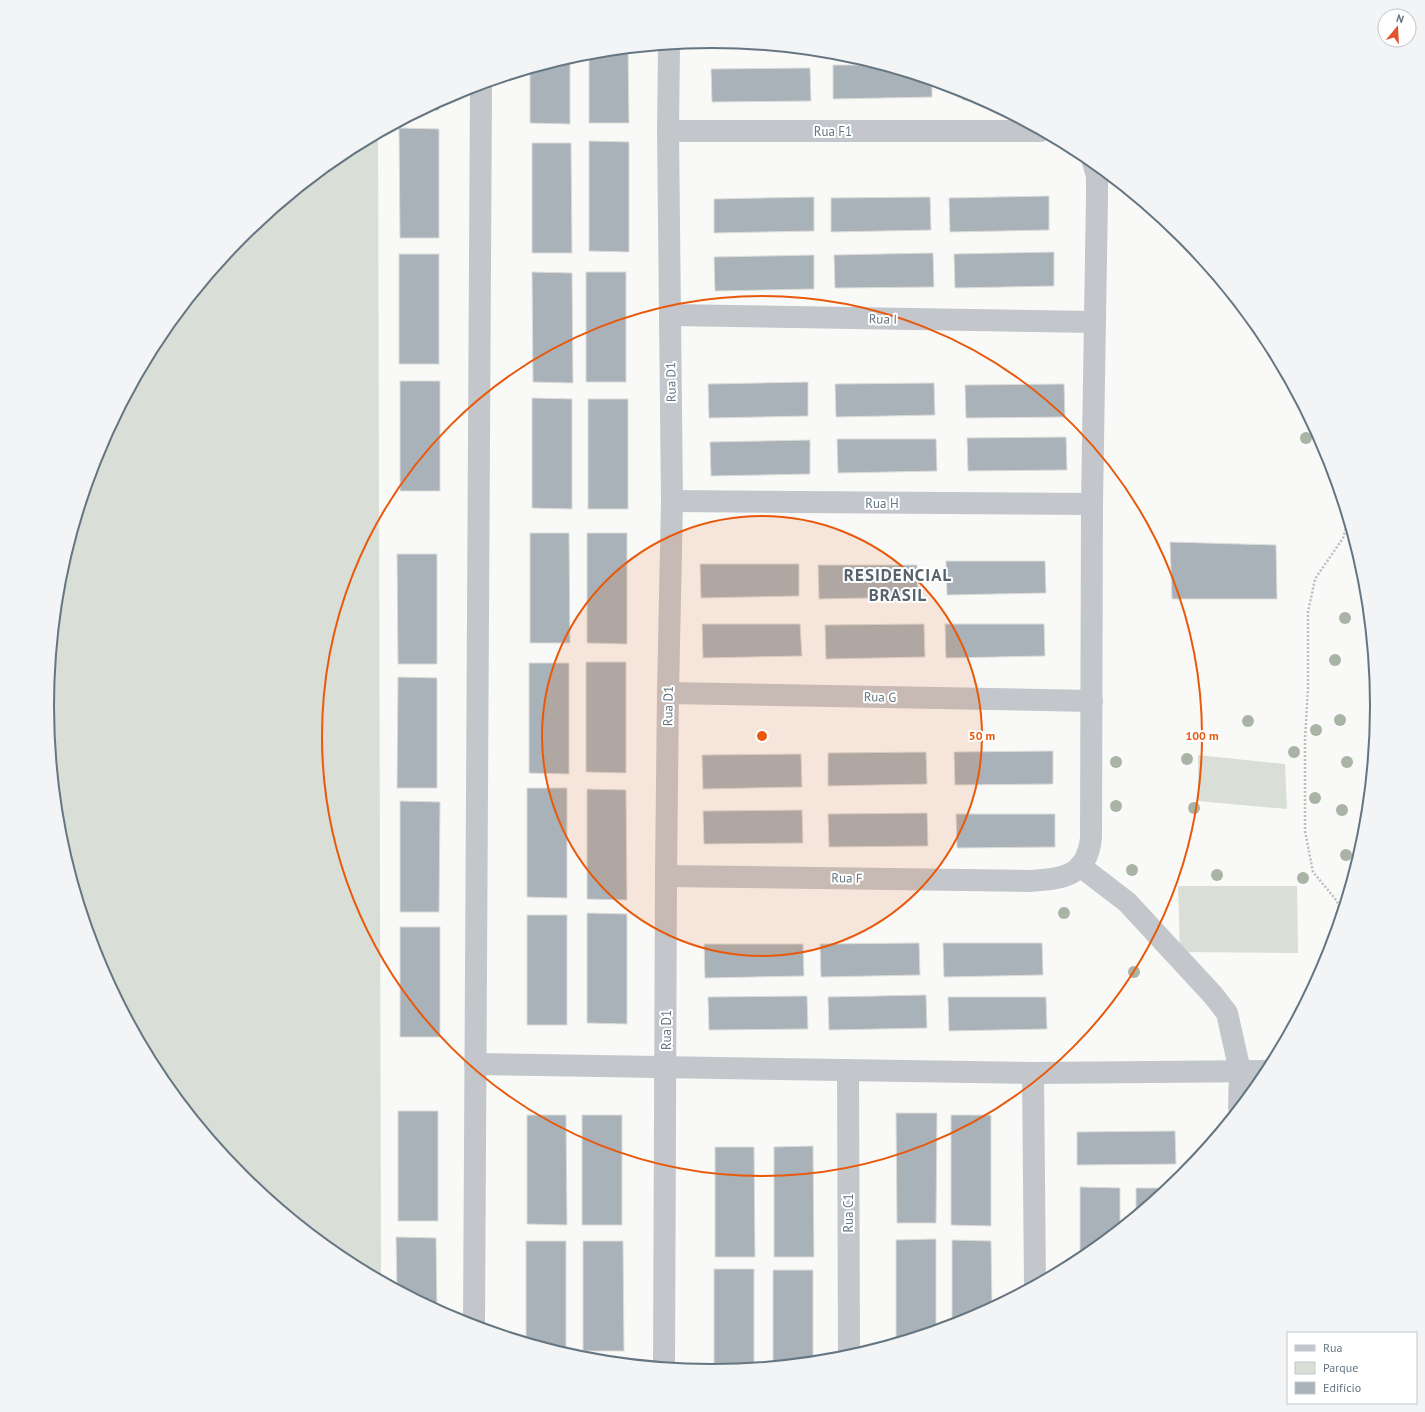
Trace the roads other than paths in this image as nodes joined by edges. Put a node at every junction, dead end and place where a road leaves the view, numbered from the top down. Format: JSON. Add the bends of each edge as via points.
{"nodes":[{"id":1,"x":669,"y":49,"type":"edge"},
{"id":2,"x":481,"y":91,"type":"edge"},
{"id":3,"x":668,"y":131,"type":"junction"},
{"id":4,"x":1032,"y":131,"type":"edge"},
{"id":5,"x":1096,"y":172,"type":"edge"},
{"id":6,"x":670,"y":315,"type":"junction"},
{"id":7,"x":1095,"y":322,"type":"junction"},
{"id":8,"x":672,"y":501,"type":"junction"},
{"id":9,"x":1092,"y":504,"type":"junction"},
{"id":10,"x":668,"y":693,"type":"junction"},
{"id":11,"x":1092,"y":701,"type":"junction"},
{"id":12,"x":1080,"y":866,"type":"junction"},
{"id":13,"x":666,"y":876,"type":"junction"},
{"id":14,"x":475,"y":1064,"type":"junction"},
{"id":15,"x":666,"y":1067,"type":"junction"},
{"id":16,"x":848,"y":1070,"type":"junction"},
{"id":17,"x":1240,"y":1071,"type":"junction"},
{"id":18,"x":1261,"y":1071,"type":"edge"},
{"id":19,"x":1033,"y":1072,"type":"junction"},
{"id":20,"x":1239,"y":1101,"type":"edge"},
{"id":21,"x":1035,"y":1279,"type":"edge"},
{"id":22,"x":474,"y":1319,"type":"edge"},
{"id":23,"x":849,"y":1349,"type":"edge"},
{"id":24,"x":664,"y":1362,"type":"edge"}],
"edges":[{"from":1,"to":3,"type":"street","name":"Rua D1"},
{"from":2,"to":14,"type":"street"},
{"from":3,"to":4,"type":"street","name":"Rua F1"},
{"from":3,"to":6,"type":"street","name":"Rua D1"},
{"from":5,"to":7,"type":"street"},
{"from":6,"to":7,"type":"street","name":"Rua I"},
{"from":6,"to":8,"type":"street","name":"Rua D1"},
{"from":7,"to":9,"type":"street"},
{"from":8,"to":9,"type":"street","name":"Rua H"},
{"from":8,"to":10,"type":"street","name":"Rua D1"},
{"from":9,"to":11,"type":"street"},
{"from":10,"to":11,"type":"street","name":"Rua G"},
{"from":10,"to":13,"type":"street","name":"Rua D1"},
{"from":11,"to":12,"type":"street","via":[[1091,838],[1087,856]]},
{"from":12,"to":13,"type":"street","name":"Rua F","via":[[1074,872],[1054,880],[1028,881]]},
{"from":12,"to":17,"type":"street","via":[[1127,902],[1213,995],[1227,1013]]},
{"from":13,"to":15,"type":"street","name":"Rua D1"},
{"from":14,"to":15,"type":"street"},
{"from":14,"to":22,"type":"street"},
{"from":15,"to":16,"type":"street"},
{"from":15,"to":24,"type":"street","name":"Rua D1"},
{"from":16,"to":19,"type":"street"},
{"from":16,"to":23,"type":"street","name":"Rua C1"},
{"from":17,"to":18,"type":"street"},
{"from":17,"to":19,"type":"street"},
{"from":17,"to":20,"type":"street"},
{"from":19,"to":21,"type":"street"}]}
